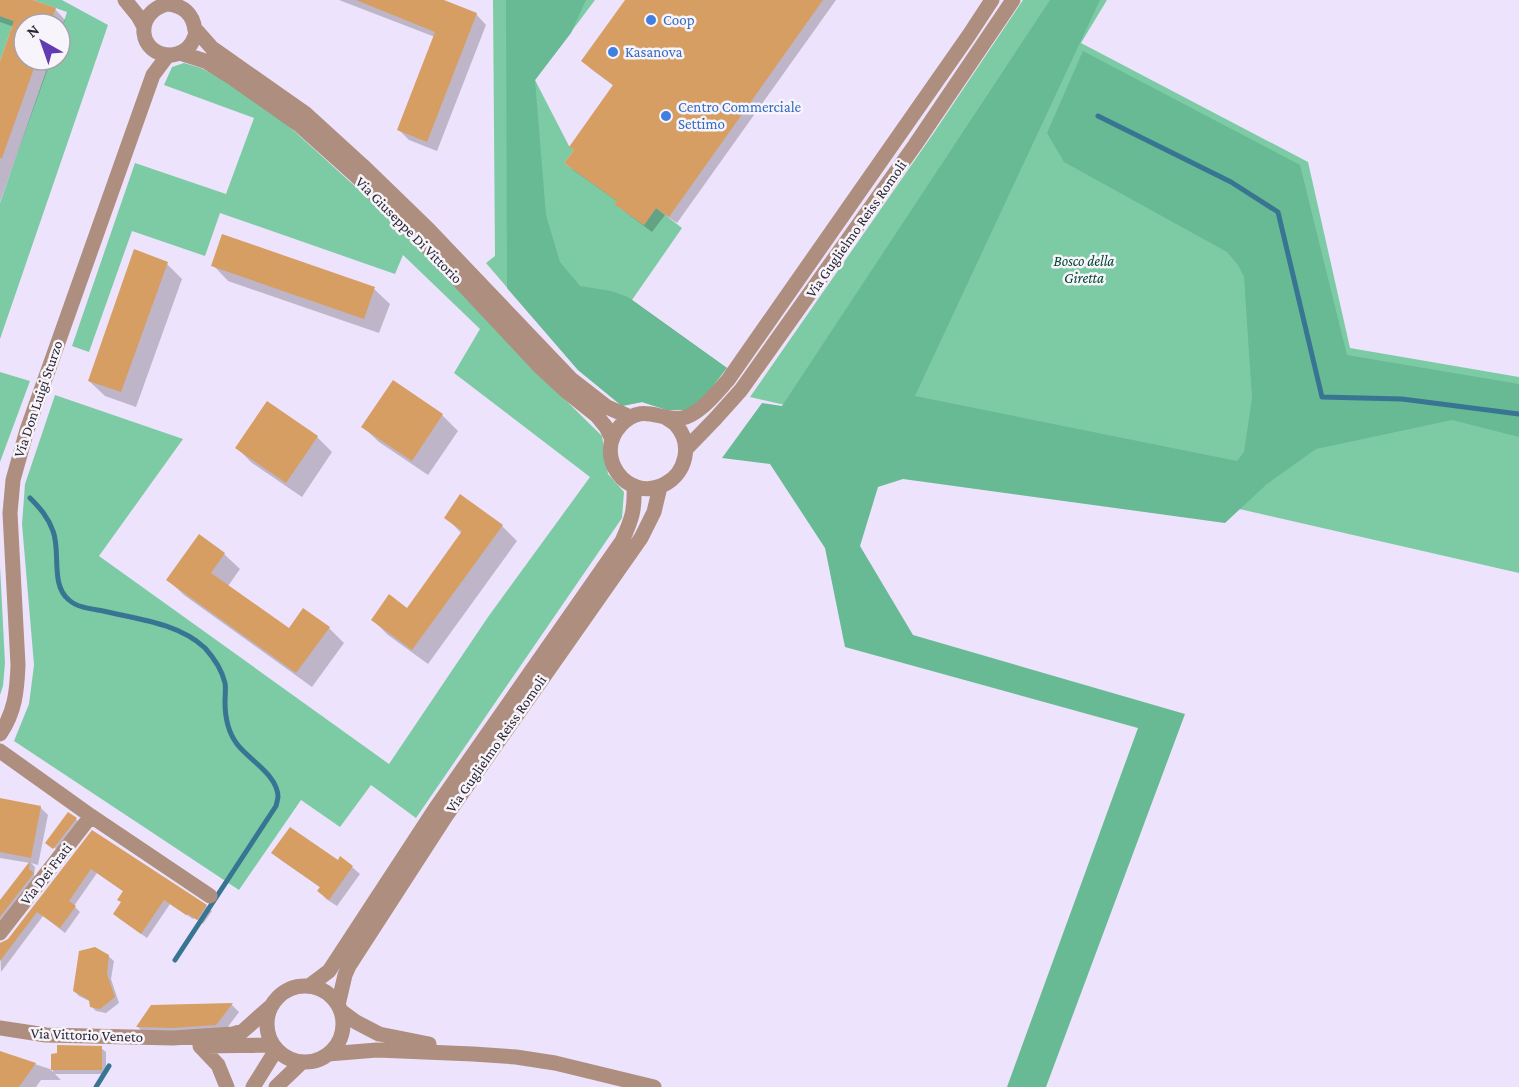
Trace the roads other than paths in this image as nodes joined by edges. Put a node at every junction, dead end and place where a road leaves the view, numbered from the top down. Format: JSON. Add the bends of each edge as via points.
{"nodes":[{"id":1,"x":125,"y":0,"type":"edge"},
{"id":2,"x":992,"y":0,"type":"edge"},
{"id":3,"x":1004,"y":0,"type":"edge"},
{"id":4,"x":1014,"y":0,"type":"edge"},
{"id":5,"x":167,"y":3,"type":"edge"},
{"id":6,"x":191,"y":7,"type":"edge"},
{"id":7,"x":144,"y":27,"type":"junction"},
{"id":8,"x":197,"y":31,"type":"junction"},
{"id":9,"x":151,"y":48,"type":"junction"},
{"id":10,"x":174,"y":54,"type":"junction"},
{"id":11,"x":153,"y":75,"type":"junction"},
{"id":12,"x":915,"y":145,"type":"junction"},
{"id":13,"x":630,"y":417,"type":"junction"},
{"id":14,"x":665,"y":417,"type":"junction"},
{"id":15,"x":612,"y":440,"type":"junction"},
{"id":16,"x":686,"y":449,"type":"junction"},
{"id":17,"x":634,"y":486,"type":"junction"},
{"id":18,"x":660,"y":487,"type":"junction"},
{"id":19,"x":0,"y":734,"type":"edge"},
{"id":20,"x":0,"y":751,"type":"edge"},
{"id":21,"x":91,"y":816,"type":"junction"},
{"id":22,"x":210,"y":897,"type":"dead end"},
{"id":23,"x":0,"y":933,"type":"edge"},
{"id":24,"x":309,"y":986,"type":"junction"},
{"id":25,"x":271,"y":1006,"type":"junction"},
{"id":26,"x":340,"y":1008,"type":"junction"},
{"id":27,"x":0,"y":1028,"type":"edge"},
{"id":28,"x":174,"y":1038,"type":"junction"},
{"id":29,"x":200,"y":1046,"type":"junction"},
{"id":30,"x":274,"y":1047,"type":"junction"},
{"id":31,"x":328,"y":1054,"type":"junction"},
{"id":32,"x":473,"y":1054,"type":"junction"},
{"id":33,"x":302,"y":1062,"type":"junction"},
{"id":34,"x":227,"y":1087,"type":"edge"},
{"id":35,"x":253,"y":1087,"type":"edge"},
{"id":36,"x":276,"y":1087,"type":"edge"},
{"id":37,"x":654,"y":1087,"type":"edge"}],
"edges":[{"from":1,"to":7,"type":"street"},
{"from":2,"to":14,"type":"street","name":"Via Guglielmo Reiss Romoli","via":[[728,380],[699,410],[683,418]]},
{"from":3,"to":12,"type":"street","via":[[940,94]]},
{"from":4,"to":12,"type":"street","name":"Via Guglielmo Reiss Romoli"},
{"from":5,"to":6,"type":"street"},
{"from":5,"to":7,"type":"street","via":[[151,12]]},
{"from":6,"to":8,"type":"street"},
{"from":7,"to":9,"type":"street"},
{"from":8,"to":10,"type":"street","via":[[185,50]]},
{"from":8,"to":13,"type":"street","name":"Via Giuseppe Di Vittorio","via":[[212,48],[306,114],[429,230],[572,379],[607,406]]},
{"from":9,"to":10,"type":"street","via":[[158,53]]},
{"from":9,"to":11,"type":"street","name":"Via Don Luigi Sturzo"},
{"from":10,"to":11,"type":"street","name":"Via Don Luigi Sturzo"},
{"from":10,"to":15,"type":"street","name":"Via Giuseppe Di Vittorio","via":[[205,61],[314,138],[420,239],[540,367],[597,416]]},
{"from":11,"to":19,"type":"street","name":"Via Don Luigi Sturzo","via":[[27,430],[13,480],[10,523],[17,690]]},
{"from":12,"to":16,"type":"street","name":"Via Guglielmo Reiss Romoli","via":[[741,390]]},
{"from":13,"to":14,"type":"street","via":[[654,413]]},
{"from":13,"to":15,"type":"street","via":[[616,430]]},
{"from":14,"to":16,"type":"street","via":[[676,425]]},
{"from":15,"to":17,"type":"street","via":[[611,462],[616,472]]},
{"from":16,"to":18,"type":"street","via":[[680,472]]},
{"from":17,"to":18,"type":"street"},
{"from":17,"to":24,"type":"street","name":"Via Guglielmo Reiss Romoli","via":[[634,506],[622,541],[435,809],[328,971]]},
{"from":18,"to":26,"type":"street","name":"Via Guglielmo Reiss Romoli","via":[[654,512],[640,538],[446,816],[349,966]]},
{"from":20,"to":21,"type":"street"},
{"from":21,"to":22,"type":"street"},
{"from":21,"to":23,"type":"street","name":"Via Dei Frati"},
{"from":24,"to":25,"type":"street","via":[[285,991]]},
{"from":24,"to":26,"type":"street","via":[[330,994]]},
{"from":25,"to":28,"type":"street","name":"Via Vittorio Veneto","via":[[243,1031]]},
{"from":25,"to":30,"type":"street","via":[[267,1027]]},
{"from":26,"to":31,"type":"street","via":[[342,1033]]},
{"from":26,"to":32,"type":"street","via":[[379,1034]]},
{"from":27,"to":28,"type":"street","name":"Via Vittorio Veneto","via":[[46,1035]]},
{"from":28,"to":29,"type":"street","name":"Via Vittorio Veneto"},
{"from":29,"to":30,"type":"street","name":"Via Vittorio Veneto"},
{"from":29,"to":34,"type":"street","via":[[218,1065]]},
{"from":30,"to":33,"type":"street","via":[[288,1059]]},
{"from":30,"to":35,"type":"street"},
{"from":31,"to":32,"type":"street","via":[[361,1050]]},
{"from":31,"to":33,"type":"street","via":[[316,1061]]},
{"from":32,"to":37,"type":"street","via":[[555,1064]]},
{"from":33,"to":36,"type":"street"}]}
